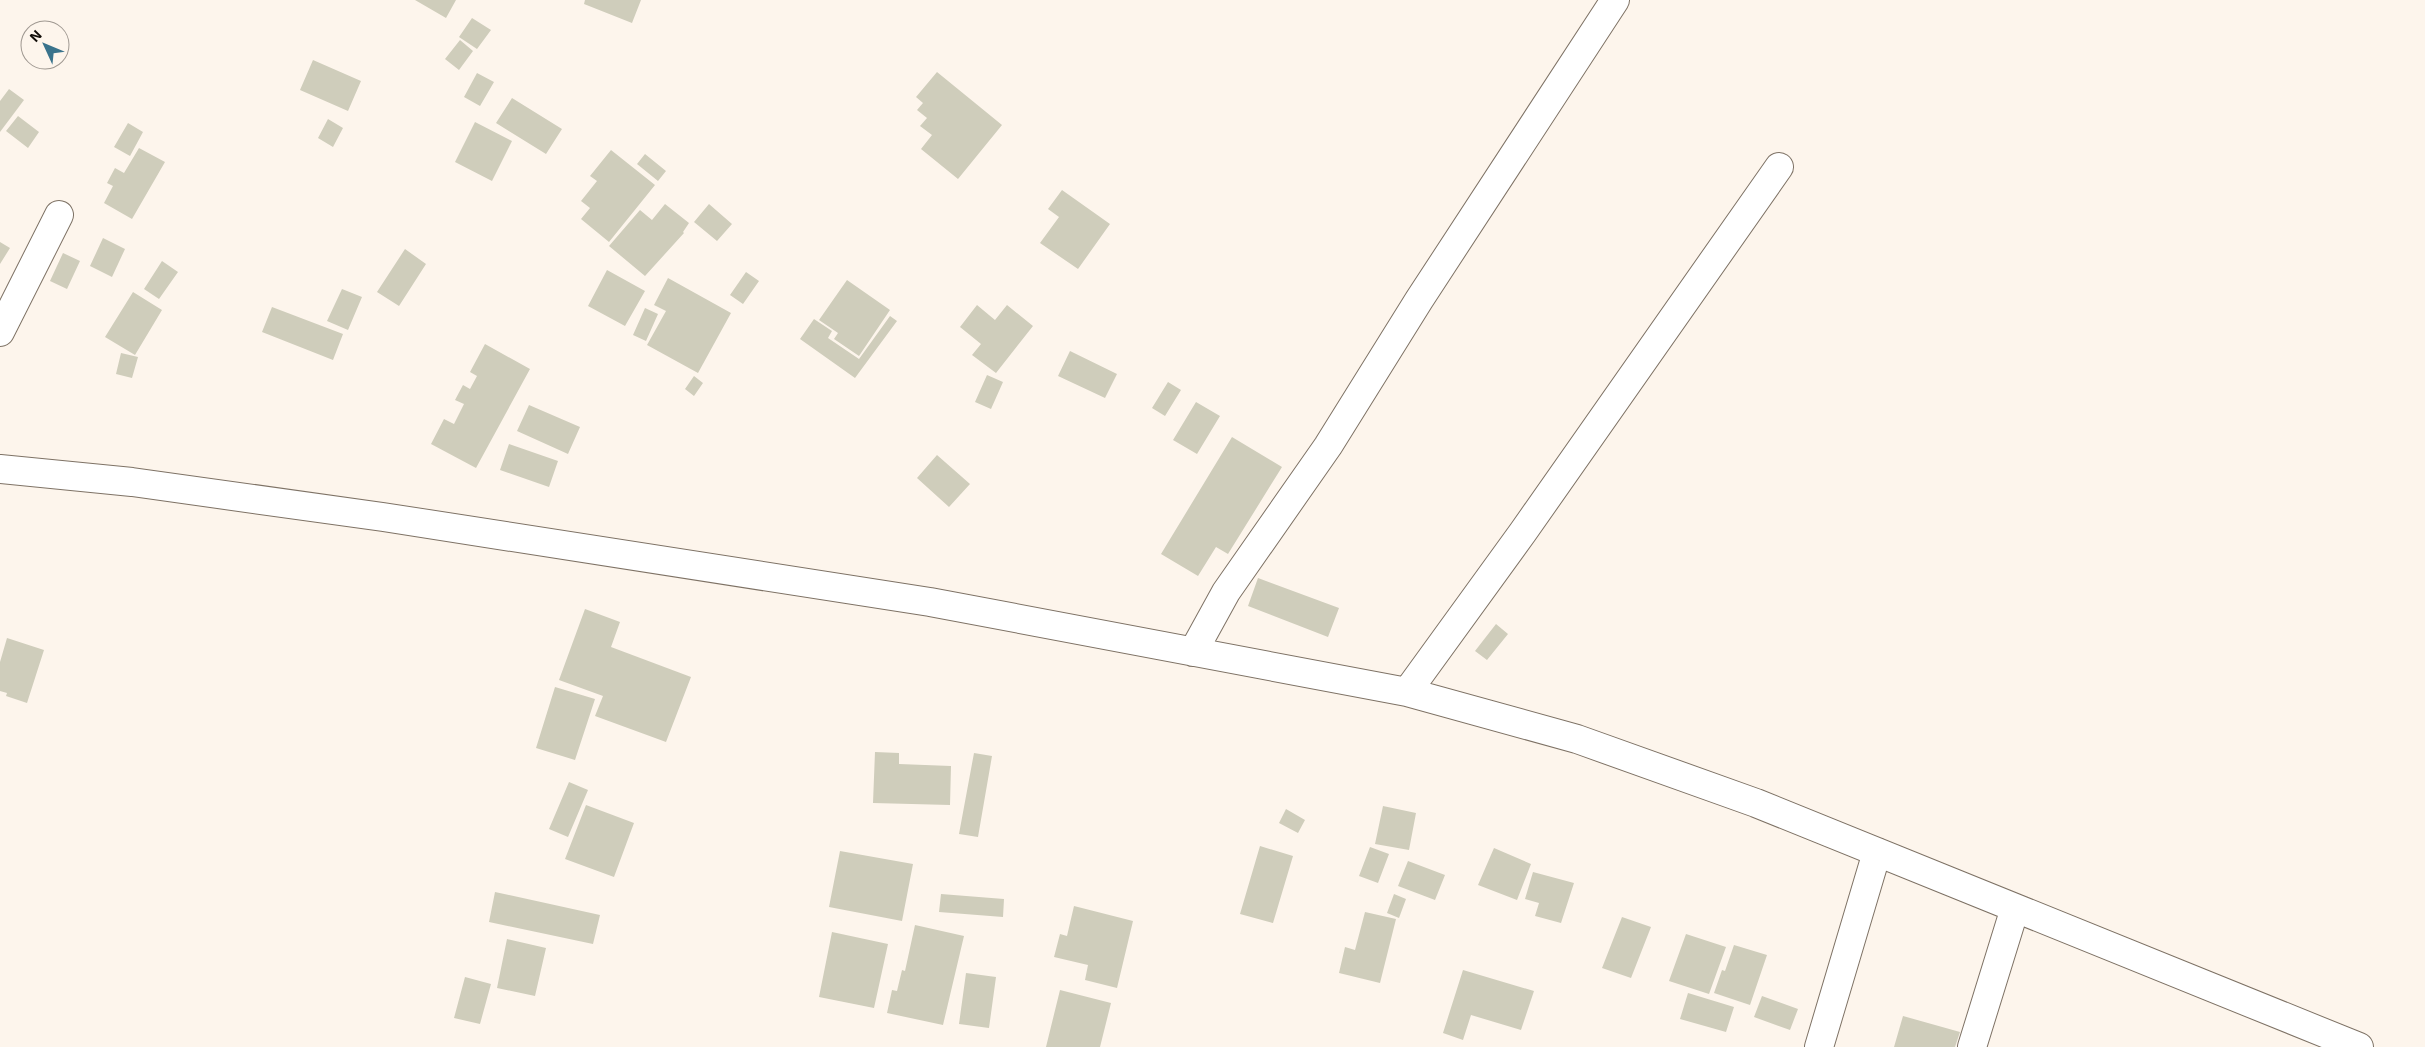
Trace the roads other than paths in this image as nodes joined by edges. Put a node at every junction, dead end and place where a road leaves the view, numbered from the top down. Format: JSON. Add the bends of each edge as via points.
{"nodes":[{"id":1,"x":1614,"y":0,"type":"edge"},
{"id":2,"x":1780,"y":167,"type":"dead end"},
{"id":3,"x":59,"y":215,"type":"dead end"},
{"id":4,"x":0,"y":332,"type":"edge"},
{"id":5,"x":0,"y":469,"type":"edge"},
{"id":6,"x":1193,"y":652,"type":"junction"},
{"id":7,"x":1407,"y":692,"type":"junction"},
{"id":8,"x":1877,"y":852,"type":"junction"},
{"id":9,"x":2015,"y":908,"type":"junction"},
{"id":10,"x":1819,"y":1047,"type":"edge"},
{"id":11,"x":1972,"y":1047,"type":"edge"},
{"id":12,"x":2359,"y":1047,"type":"edge"}],
"edges":[{"from":1,"to":6,"type":"street","via":[[1328,446],[1226,592]]},
{"from":2,"to":7,"type":"street"},
{"from":3,"to":4,"type":"street"},
{"from":5,"to":6,"type":"street","via":[[132,482],[392,518],[930,602]]},
{"from":6,"to":7,"type":"street"},
{"from":7,"to":8,"type":"street","via":[[1577,739],[1756,803]]},
{"from":8,"to":9,"type":"street"},
{"from":8,"to":10,"type":"street"},
{"from":9,"to":11,"type":"street"},
{"from":9,"to":12,"type":"street"}]}
